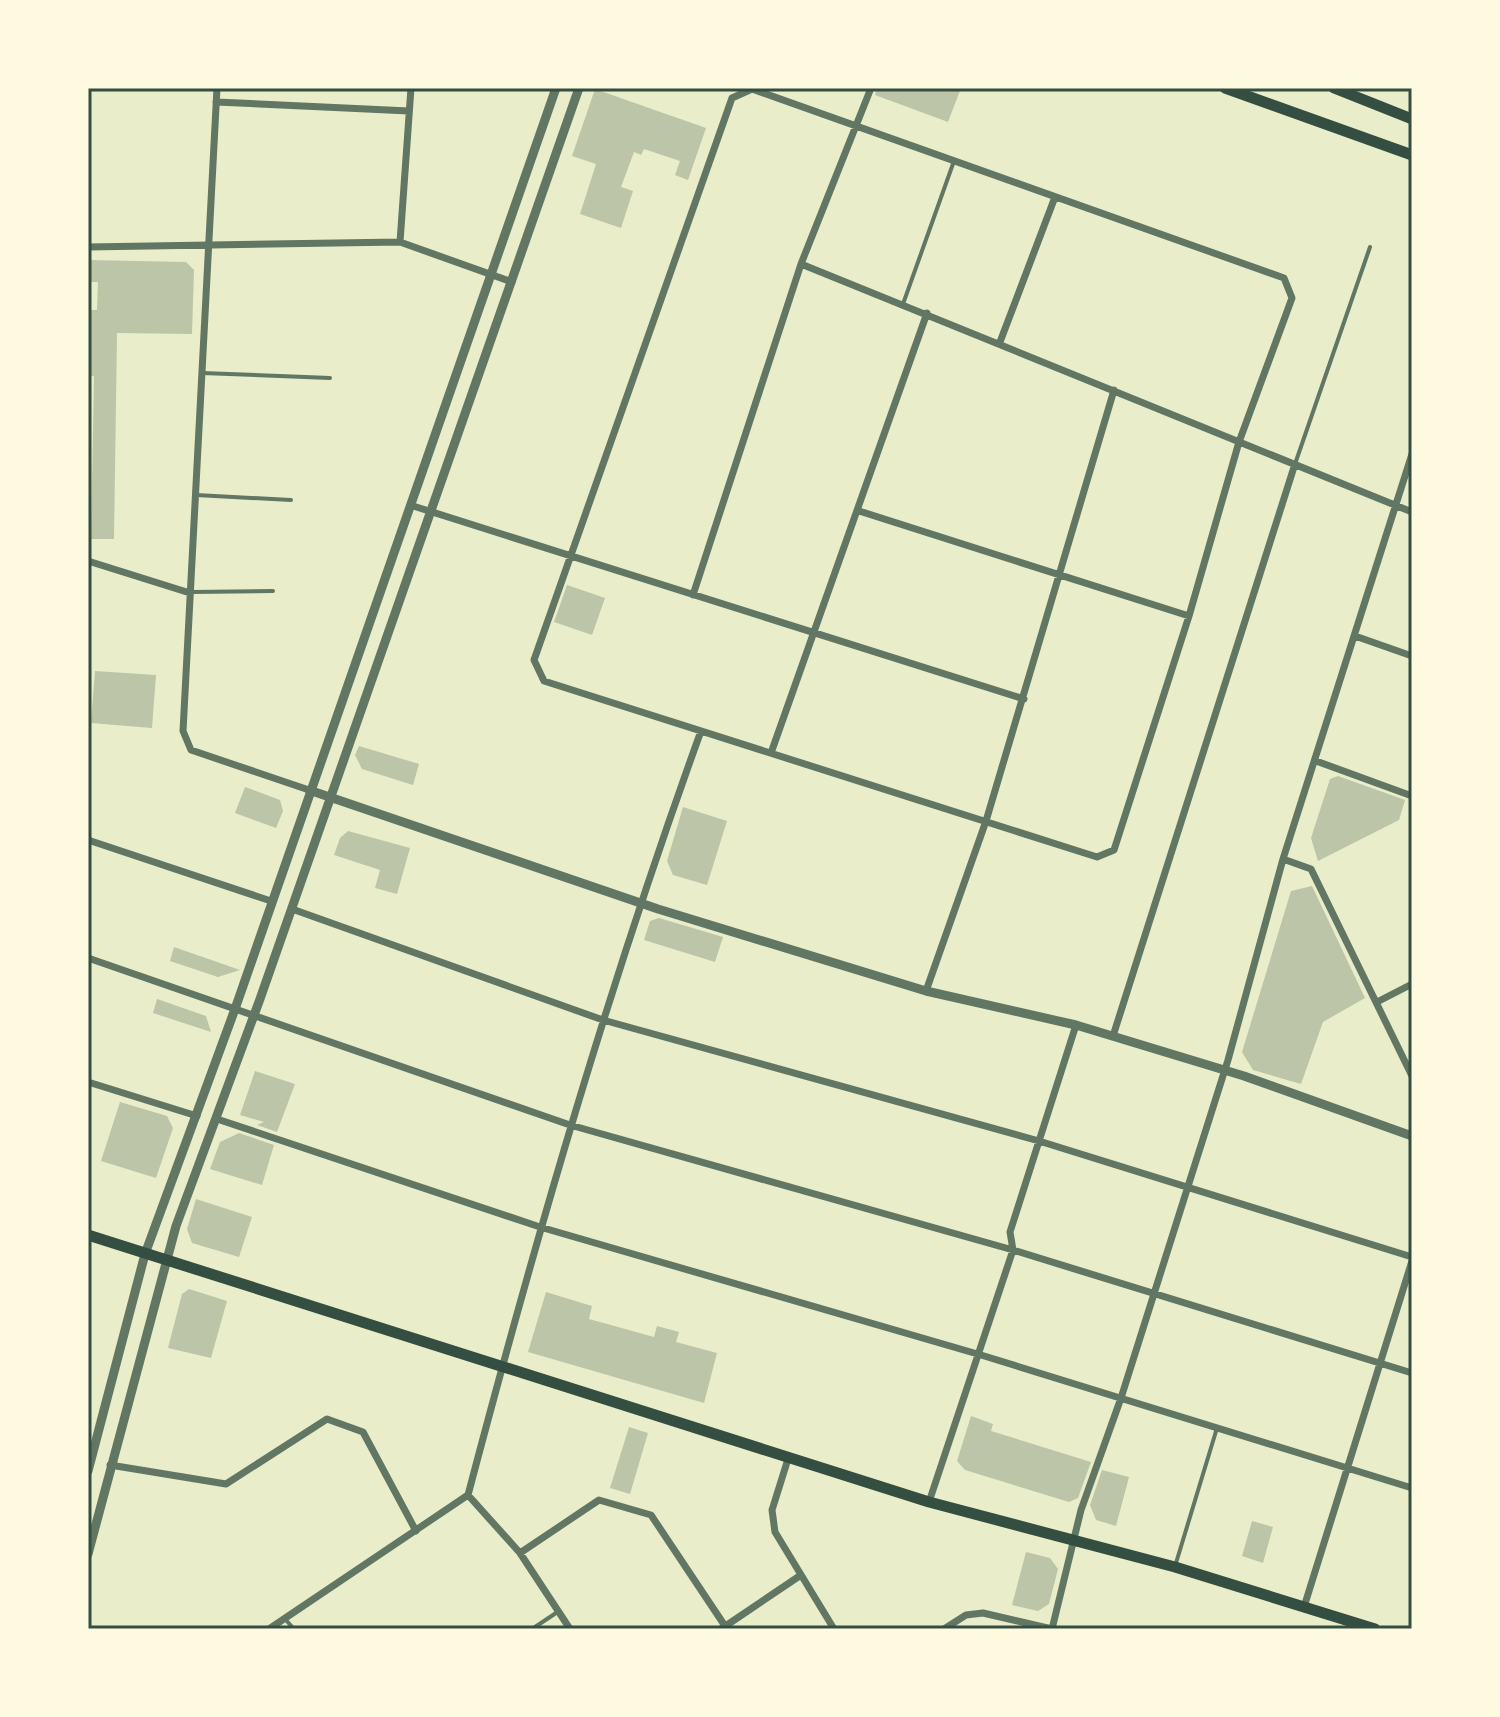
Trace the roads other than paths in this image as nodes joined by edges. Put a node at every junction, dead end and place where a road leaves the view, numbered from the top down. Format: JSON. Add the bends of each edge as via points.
{"nodes":[{"id":1,"x":217,"y":88,"type":"edge"},
{"id":2,"x":411,"y":88,"type":"edge"},
{"id":3,"x":556,"y":88,"type":"edge"},
{"id":4,"x":579,"y":88,"type":"edge"},
{"id":5,"x":871,"y":88,"type":"edge"},
{"id":6,"x":1225,"y":88,"type":"edge"},
{"id":7,"x":1334,"y":88,"type":"edge"},
{"id":8,"x":752,"y":89,"type":"edge"},
{"id":9,"x":216,"y":102,"type":"junction"},
{"id":10,"x":409,"y":111,"type":"junction"},
{"id":11,"x":1412,"y":119,"type":"edge"},
{"id":12,"x":857,"y":126,"type":"junction"},
{"id":13,"x":1412,"y":155,"type":"edge"},
{"id":14,"x":954,"y":161,"type":"junction"},
{"id":15,"x":1055,"y":197,"type":"junction"},
{"id":16,"x":400,"y":242,"type":"junction"},
{"id":17,"x":208,"y":245,"type":"junction"},
{"id":18,"x":88,"y":247,"type":"edge"},
{"id":19,"x":1370,"y":247,"type":"dead end"},
{"id":20,"x":801,"y":264,"type":"junction"},
{"id":21,"x":492,"y":274,"type":"junction"},
{"id":22,"x":512,"y":282,"type":"junction"},
{"id":23,"x":903,"y":304,"type":"junction"},
{"id":24,"x":927,"y":313,"type":"junction"},
{"id":25,"x":1000,"y":342,"type":"junction"},
{"id":26,"x":202,"y":373,"type":"junction"},
{"id":27,"x":330,"y":378,"type":"dead end"},
{"id":28,"x":1114,"y":390,"type":"junction"},
{"id":29,"x":1239,"y":442,"type":"junction"},
{"id":30,"x":1412,"y":454,"type":"edge"},
{"id":31,"x":1294,"y":467,"type":"junction"},
{"id":32,"x":196,"y":495,"type":"junction"},
{"id":33,"x":291,"y":500,"type":"dead end"},
{"id":34,"x":410,"y":505,"type":"junction"},
{"id":35,"x":1395,"y":505,"type":"junction"},
{"id":36,"x":431,"y":511,"type":"junction"},
{"id":37,"x":859,"y":511,"type":"junction"},
{"id":38,"x":1412,"y":512,"type":"edge"},
{"id":39,"x":571,"y":556,"type":"junction"},
{"id":40,"x":88,"y":561,"type":"edge"},
{"id":41,"x":1062,"y":576,"type":"junction"},
{"id":42,"x":273,"y":591,"type":"dead end"},
{"id":43,"x":190,"y":593,"type":"junction"},
{"id":44,"x":693,"y":595,"type":"junction"},
{"id":45,"x":1189,"y":616,"type":"junction"},
{"id":46,"x":815,"y":633,"type":"junction"},
{"id":47,"x":1355,"y":636,"type":"junction"},
{"id":48,"x":1412,"y":656,"type":"edge"},
{"id":49,"x":1024,"y":699,"type":"junction"},
{"id":50,"x":701,"y":731,"type":"junction"},
{"id":51,"x":771,"y":753,"type":"junction"},
{"id":52,"x":1316,"y":761,"type":"junction"},
{"id":53,"x":309,"y":790,"type":"junction"},
{"id":54,"x":330,"y":796,"type":"junction"},
{"id":55,"x":1412,"y":796,"type":"edge"},
{"id":56,"x":986,"y":821,"type":"junction"},
{"id":57,"x":88,"y":840,"type":"edge"},
{"id":58,"x":1283,"y":859,"type":"junction"},
{"id":59,"x":271,"y":901,"type":"junction"},
{"id":60,"x":641,"y":902,"type":"junction"},
{"id":61,"x":292,"y":909,"type":"junction"},
{"id":62,"x":88,"y":958,"type":"edge"},
{"id":63,"x":1412,"y":984,"type":"edge"},
{"id":64,"x":926,"y":991,"type":"junction"},
{"id":65,"x":1377,"y":1002,"type":"junction"},
{"id":66,"x":235,"y":1009,"type":"junction"},
{"id":67,"x":255,"y":1015,"type":"junction"},
{"id":68,"x":603,"y":1020,"type":"junction"},
{"id":69,"x":1076,"y":1025,"type":"junction"},
{"id":70,"x":1113,"y":1036,"type":"junction"},
{"id":71,"x":1225,"y":1070,"type":"junction"},
{"id":72,"x":1412,"y":1076,"type":"edge"},
{"id":73,"x":88,"y":1082,"type":"edge"},
{"id":74,"x":197,"y":1116,"type":"junction"},
{"id":75,"x":217,"y":1119,"type":"junction"},
{"id":76,"x":570,"y":1125,"type":"junction"},
{"id":77,"x":1412,"y":1136,"type":"edge"},
{"id":78,"x":1039,"y":1141,"type":"junction"},
{"id":79,"x":1188,"y":1187,"type":"junction"},
{"id":80,"x":540,"y":1227,"type":"junction"},
{"id":81,"x":88,"y":1235,"type":"edge"},
{"id":82,"x":1013,"y":1250,"type":"junction"},
{"id":83,"x":145,"y":1254,"type":"junction"},
{"id":84,"x":1412,"y":1259,"type":"edge"},
{"id":85,"x":165,"y":1261,"type":"junction"},
{"id":86,"x":1154,"y":1294,"type":"junction"},
{"id":87,"x":981,"y":1355,"type":"junction"},
{"id":88,"x":1382,"y":1364,"type":"junction"},
{"id":89,"x":502,"y":1366,"type":"junction"},
{"id":90,"x":1412,"y":1373,"type":"edge"},
{"id":91,"x":1121,"y":1398,"type":"junction"},
{"id":92,"x":1217,"y":1428,"type":"junction"},
{"id":93,"x":788,"y":1459,"type":"junction"},
{"id":94,"x":110,"y":1465,"type":"junction"},
{"id":95,"x":1349,"y":1469,"type":"junction"},
{"id":96,"x":88,"y":1471,"type":"edge"},
{"id":97,"x":1412,"y":1488,"type":"edge"},
{"id":98,"x":468,"y":1495,"type":"junction"},
{"id":99,"x":929,"y":1502,"type":"junction"},
{"id":100,"x":416,"y":1531,"type":"junction"},
{"id":101,"x":1074,"y":1542,"type":"junction"},
{"id":102,"x":520,"y":1553,"type":"junction"},
{"id":103,"x":88,"y":1554,"type":"edge"},
{"id":104,"x":1175,"y":1567,"type":"junction"},
{"id":105,"x":801,"y":1575,"type":"junction"},
{"id":106,"x":1304,"y":1607,"type":"junction"},
{"id":107,"x":559,"y":1611,"type":"junction"},
{"id":108,"x":285,"y":1619,"type":"junction"},
{"id":109,"x":723,"y":1628,"type":"edge"},
{"id":110,"x":269,"y":1629,"type":"edge"},
{"id":111,"x":294,"y":1629,"type":"edge"},
{"id":112,"x":532,"y":1629,"type":"edge"},
{"id":113,"x":570,"y":1629,"type":"edge"},
{"id":114,"x":834,"y":1629,"type":"edge"},
{"id":115,"x":944,"y":1629,"type":"edge"},
{"id":116,"x":1052,"y":1629,"type":"edge"},
{"id":117,"x":1375,"y":1629,"type":"edge"}],
"edges":[{"from":1,"to":9,"type":"street"},
{"from":2,"to":10,"type":"street"},
{"from":3,"to":21,"type":"street"},
{"from":4,"to":22,"type":"street"},
{"from":5,"to":12,"type":"street"},
{"from":6,"to":13,"type":"main road"},
{"from":7,"to":11,"type":"main road"},
{"from":8,"to":12,"type":"street"},
{"from":8,"to":39,"type":"street","via":[[732,98]]},
{"from":9,"to":10,"type":"street"},
{"from":9,"to":17,"type":"street"},
{"from":10,"to":16,"type":"street"},
{"from":12,"to":14,"type":"street"},
{"from":12,"to":20,"type":"street"},
{"from":14,"to":15,"type":"street"},
{"from":14,"to":23,"type":"lane"},
{"from":15,"to":25,"type":"street"},
{"from":15,"to":29,"type":"street","via":[[1284,278],[1292,298]]},
{"from":16,"to":17,"type":"street"},
{"from":16,"to":21,"type":"street"},
{"from":17,"to":18,"type":"street"},
{"from":17,"to":26,"type":"street"},
{"from":19,"to":31,"type":"lane"},
{"from":20,"to":23,"type":"street"},
{"from":20,"to":44,"type":"street"},
{"from":21,"to":22,"type":"street"},
{"from":21,"to":34,"type":"street"},
{"from":22,"to":36,"type":"street"},
{"from":23,"to":24,"type":"street"},
{"from":24,"to":25,"type":"street"},
{"from":24,"to":37,"type":"street"},
{"from":25,"to":28,"type":"street"},
{"from":26,"to":27,"type":"lane"},
{"from":26,"to":32,"type":"street"},
{"from":28,"to":29,"type":"street"},
{"from":28,"to":41,"type":"street"},
{"from":29,"to":31,"type":"street"},
{"from":29,"to":45,"type":"street"},
{"from":30,"to":35,"type":"street"},
{"from":31,"to":35,"type":"street"},
{"from":31,"to":70,"type":"street"},
{"from":32,"to":33,"type":"lane"},
{"from":32,"to":43,"type":"street"},
{"from":34,"to":36,"type":"street"},
{"from":34,"to":53,"type":"street"},
{"from":35,"to":38,"type":"street"},
{"from":35,"to":47,"type":"street"},
{"from":36,"to":39,"type":"street"},
{"from":36,"to":54,"type":"street"},
{"from":37,"to":41,"type":"street"},
{"from":37,"to":46,"type":"street"},
{"from":39,"to":44,"type":"street"},
{"from":39,"to":50,"type":"street","via":[[534,660],[544,681]]},
{"from":40,"to":43,"type":"street"},
{"from":41,"to":45,"type":"street"},
{"from":41,"to":49,"type":"street"},
{"from":42,"to":43,"type":"lane"},
{"from":43,"to":53,"type":"street","via":[[183,731],[191,750]]},
{"from":44,"to":46,"type":"street"},
{"from":45,"to":56,"type":"street","via":[[1114,850],[1097,857]]},
{"from":46,"to":49,"type":"street"},
{"from":46,"to":51,"type":"street"},
{"from":47,"to":48,"type":"street"},
{"from":47,"to":52,"type":"street"},
{"from":49,"to":56,"type":"street"},
{"from":50,"to":51,"type":"street"},
{"from":50,"to":60,"type":"street"},
{"from":51,"to":56,"type":"street"},
{"from":52,"to":55,"type":"street"},
{"from":52,"to":58,"type":"street"},
{"from":53,"to":54,"type":"street"},
{"from":53,"to":59,"type":"street"},
{"from":54,"to":60,"type":"street"},
{"from":54,"to":61,"type":"street"},
{"from":56,"to":64,"type":"street"},
{"from":57,"to":59,"type":"street"},
{"from":58,"to":65,"type":"street","via":[[1311,869]]},
{"from":58,"to":71,"type":"street"},
{"from":59,"to":66,"type":"street"},
{"from":60,"to":64,"type":"street"},
{"from":60,"to":68,"type":"street"},
{"from":61,"to":67,"type":"street"},
{"from":61,"to":68,"type":"street"},
{"from":62,"to":66,"type":"street"},
{"from":63,"to":65,"type":"street"},
{"from":64,"to":69,"type":"street"},
{"from":65,"to":72,"type":"street"},
{"from":66,"to":67,"type":"street"},
{"from":66,"to":74,"type":"street"},
{"from":67,"to":75,"type":"street"},
{"from":67,"to":76,"type":"street"},
{"from":68,"to":76,"type":"street"},
{"from":68,"to":78,"type":"street"},
{"from":69,"to":70,"type":"street"},
{"from":69,"to":78,"type":"street"},
{"from":70,"to":71,"type":"street"},
{"from":71,"to":77,"type":"street"},
{"from":71,"to":79,"type":"street"},
{"from":73,"to":74,"type":"street"},
{"from":74,"to":83,"type":"street"},
{"from":75,"to":80,"type":"street"},
{"from":75,"to":85,"type":"street"},
{"from":76,"to":80,"type":"street"},
{"from":76,"to":82,"type":"street"},
{"from":78,"to":79,"type":"street"},
{"from":78,"to":82,"type":"street","via":[[1010,1232]]},
{"from":79,"to":84,"type":"street"},
{"from":79,"to":86,"type":"street"},
{"from":80,"to":87,"type":"street"},
{"from":80,"to":89,"type":"street"},
{"from":81,"to":83,"type":"main road"},
{"from":82,"to":86,"type":"street"},
{"from":82,"to":87,"type":"street"},
{"from":83,"to":85,"type":"main road"},
{"from":83,"to":96,"type":"street"},
{"from":84,"to":88,"type":"street"},
{"from":85,"to":89,"type":"main road"},
{"from":85,"to":94,"type":"street"},
{"from":86,"to":88,"type":"street"},
{"from":86,"to":91,"type":"street"},
{"from":87,"to":91,"type":"street"},
{"from":87,"to":99,"type":"street"},
{"from":88,"to":90,"type":"street"},
{"from":88,"to":95,"type":"street"},
{"from":89,"to":93,"type":"main road"},
{"from":89,"to":98,"type":"street"},
{"from":91,"to":92,"type":"street"},
{"from":91,"to":101,"type":"street"},
{"from":92,"to":95,"type":"street"},
{"from":92,"to":104,"type":"lane"},
{"from":93,"to":99,"type":"main road"},
{"from":93,"to":105,"type":"street","via":[[772,1510],[775,1532]]},
{"from":94,"to":100,"type":"street","via":[[226,1484],[327,1419],[363,1432]]},
{"from":94,"to":103,"type":"street"},
{"from":95,"to":97,"type":"street"},
{"from":95,"to":106,"type":"street"},
{"from":98,"to":100,"type":"street"},
{"from":98,"to":102,"type":"street"},
{"from":99,"to":101,"type":"main road"},
{"from":100,"to":108,"type":"street"},
{"from":101,"to":104,"type":"main road"},
{"from":101,"to":116,"type":"street"},
{"from":102,"to":107,"type":"street"},
{"from":102,"to":109,"type":"street","via":[[599,1500],[651,1515]]},
{"from":104,"to":106,"type":"main road"},
{"from":105,"to":109,"type":"street"},
{"from":105,"to":114,"type":"street"},
{"from":106,"to":117,"type":"main road"},
{"from":107,"to":112,"type":"lane"},
{"from":107,"to":113,"type":"street"},
{"from":108,"to":110,"type":"street"},
{"from":108,"to":111,"type":"lane"},
{"from":115,"to":116,"type":"street","via":[[966,1615],[983,1613]]}]}
